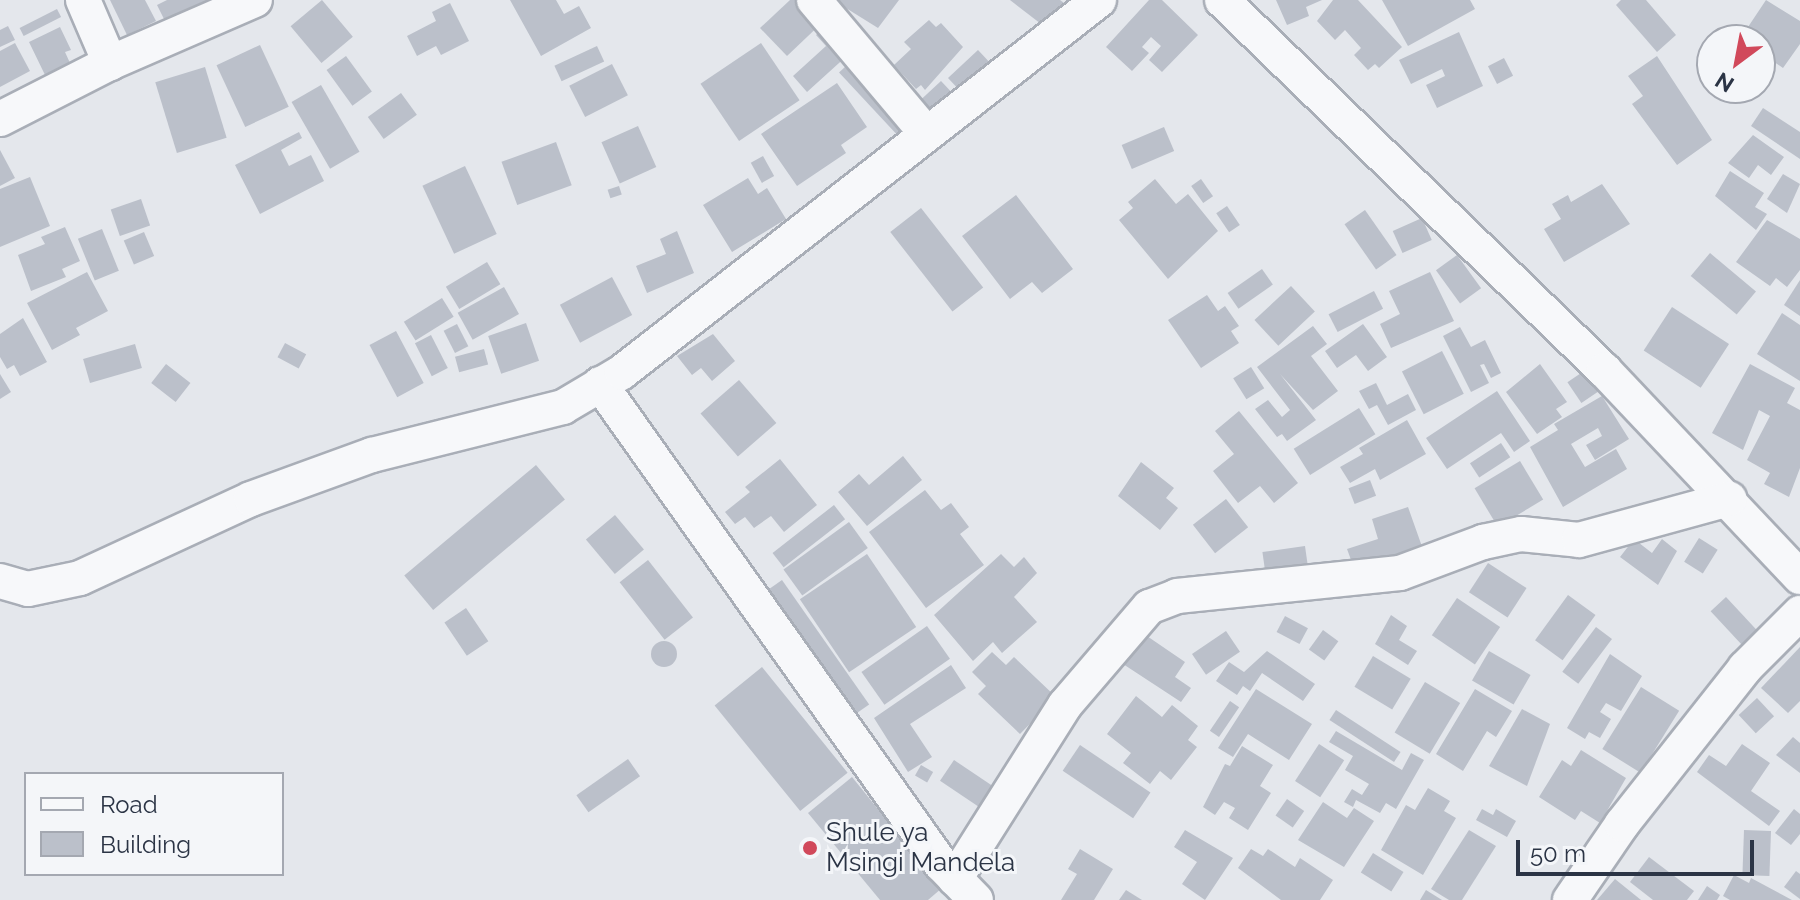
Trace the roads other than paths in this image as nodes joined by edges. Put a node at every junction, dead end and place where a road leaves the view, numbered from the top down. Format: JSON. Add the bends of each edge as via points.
{"nodes":[{"id":1,"x":83,"y":0,"type":"edge"},
{"id":2,"x":255,"y":0,"type":"edge"},
{"id":3,"x":814,"y":0,"type":"edge"},
{"id":4,"x":1099,"y":0,"type":"edge"},
{"id":5,"x":1222,"y":0,"type":"edge"},
{"id":6,"x":110,"y":63,"type":"junction"},
{"id":7,"x":0,"y":119,"type":"edge"},
{"id":8,"x":927,"y":134,"type":"junction"},
{"id":9,"x":600,"y":384,"type":"junction"},
{"id":10,"x":1729,"y":499,"type":"junction"},
{"id":11,"x":1800,"y":577,"type":"edge"},
{"id":12,"x":0,"y":581,"type":"edge"},
{"id":13,"x":1800,"y":613,"type":"edge"},
{"id":14,"x":966,"y":889,"type":"edge"},
{"id":15,"x":1570,"y":900,"type":"edge"}],
"edges":[{"from":1,"to":6,"type":"street"},
{"from":2,"to":6,"type":"street"},
{"from":3,"to":8,"type":"street"},
{"from":4,"to":8,"type":"street"},
{"from":5,"to":10,"type":"street","via":[[1604,370]]},
{"from":6,"to":7,"type":"street"},
{"from":8,"to":9,"type":"street"},
{"from":9,"to":12,"type":"street","via":[[563,407],[372,455],[251,499],[80,578],[28,589]]},
{"from":9,"to":14,"type":"street"},
{"from":10,"to":11,"type":"street"},
{"from":10,"to":14,"type":"street","via":[[1579,540],[1521,534],[1483,542],[1400,573],[1177,596],[1149,607],[1065,705]]},
{"from":13,"to":15,"type":"street","via":[[1745,668],[1622,824]]}]}
